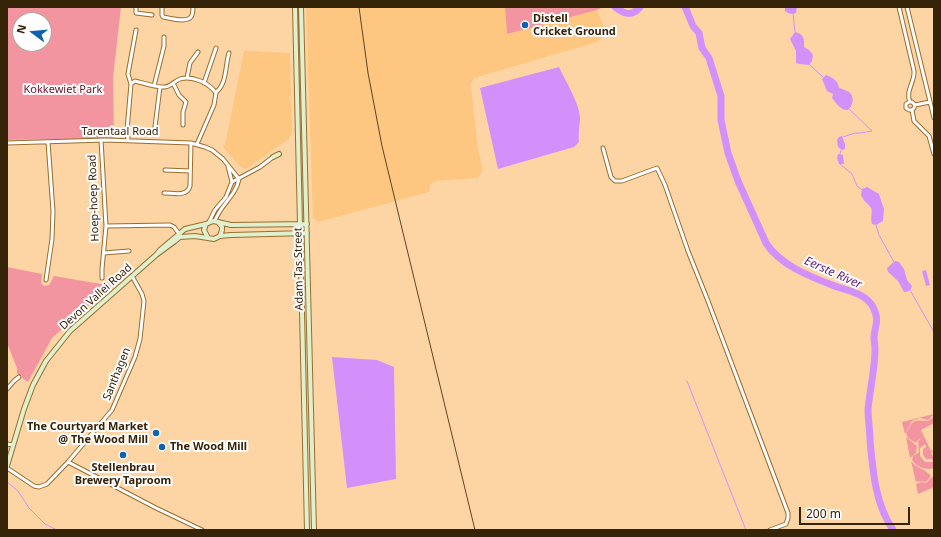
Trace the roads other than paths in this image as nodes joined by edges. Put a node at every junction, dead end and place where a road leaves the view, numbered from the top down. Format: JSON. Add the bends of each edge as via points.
{"nodes":[{"id":1,"x":136,"y":7,"type":"edge"},
{"id":2,"x":162,"y":7,"type":"edge"},
{"id":3,"x":194,"y":7,"type":"edge"},
{"id":4,"x":295,"y":7,"type":"edge"},
{"id":5,"x":301,"y":7,"type":"edge"},
{"id":6,"x":899,"y":7,"type":"edge"},
{"id":7,"x":907,"y":7,"type":"edge"},
{"id":8,"x":152,"y":15,"type":"dead end"},
{"id":9,"x":136,"y":30,"type":"dead end"},
{"id":10,"x":164,"y":37,"type":"dead end"},
{"id":11,"x":216,"y":48,"type":"dead end"},
{"id":12,"x":198,"y":52,"type":"dead end"},
{"id":13,"x":229,"y":53,"type":"dead end"},
{"id":14,"x":187,"y":78,"type":"junction"},
{"id":15,"x":172,"y":83,"type":"junction"},
{"id":16,"x":204,"y":83,"type":"junction"},
{"id":17,"x":131,"y":84,"type":"junction"},
{"id":18,"x":154,"y":86,"type":"junction"},
{"id":19,"x":160,"y":87,"type":"junction"},
{"id":20,"x":216,"y":92,"type":"junction"},
{"id":21,"x":910,"y":102,"type":"junction"},
{"id":22,"x":930,"y":102,"type":"junction"},
{"id":23,"x":915,"y":105,"type":"junction"},
{"id":24,"x":912,"y":110,"type":"junction"},
{"id":25,"x":934,"y":118,"type":"edge"},
{"id":26,"x":183,"y":125,"type":"dead end"},
{"id":27,"x":155,"y":127,"type":"dead end"},
{"id":28,"x":101,"y":140,"type":"junction"},
{"id":29,"x":128,"y":140,"type":"junction"},
{"id":30,"x":48,"y":142,"type":"junction"},
{"id":31,"x":191,"y":142,"type":"junction"},
{"id":32,"x":7,"y":143,"type":"edge"},
{"id":33,"x":197,"y":144,"type":"junction"},
{"id":34,"x":603,"y":148,"type":"dead end"},
{"id":35,"x":279,"y":154,"type":"dead end"},
{"id":36,"x":934,"y":154,"type":"edge"},
{"id":37,"x":273,"y":157,"type":"joint"},
{"id":38,"x":227,"y":164,"type":"junction"},
{"id":39,"x":165,"y":170,"type":"dead end"},
{"id":40,"x":190,"y":171,"type":"junction"},
{"id":41,"x":239,"y":179,"type":"junction"},
{"id":42,"x":232,"y":182,"type":"junction"},
{"id":43,"x":164,"y":193,"type":"dead end"},
{"id":44,"x":217,"y":222,"type":"junction"},
{"id":45,"x":207,"y":223,"type":"junction"},
{"id":46,"x":307,"y":224,"type":"junction"},
{"id":47,"x":300,"y":225,"type":"junction"},
{"id":48,"x":106,"y":226,"type":"junction"},
{"id":49,"x":307,"y":233,"type":"junction"},
{"id":50,"x":300,"y":234,"type":"junction"},
{"id":51,"x":180,"y":235,"type":"junction"},
{"id":52,"x":220,"y":236,"type":"junction"},
{"id":53,"x":208,"y":238,"type":"junction"},
{"id":54,"x":129,"y":251,"type":"dead end"},
{"id":55,"x":104,"y":253,"type":"junction"},
{"id":56,"x":132,"y":276,"type":"junction"},
{"id":57,"x":102,"y":278,"type":"dead end"},
{"id":58,"x":46,"y":280,"type":"dead end"},
{"id":59,"x":19,"y":377,"type":"dead end"},
{"id":60,"x":7,"y":390,"type":"edge"},
{"id":61,"x":7,"y":444,"type":"edge"},
{"id":62,"x":13,"y":445,"type":"junction"},
{"id":63,"x":68,"y":462,"type":"junction"},
{"id":64,"x":7,"y":467,"type":"edge"},
{"id":65,"x":202,"y":530,"type":"edge"},
{"id":66,"x":307,"y":530,"type":"edge"},
{"id":67,"x":314,"y":530,"type":"edge"},
{"id":68,"x":770,"y":530,"type":"edge"}],
"edges":[{"from":1,"to":8,"type":"street","via":[[138,14]]},
{"from":2,"to":3,"type":"street","via":[[162,16],[184,20],[191,16]]},
{"from":4,"to":47,"type":"main road","name":"Adam Tas Street"},
{"from":5,"to":46,"type":"main road","name":"Adam Tas Street"},
{"from":6,"to":21,"type":"street","via":[[914,71],[914,80],[908,92]]},
{"from":7,"to":22,"type":"street"},
{"from":9,"to":17,"type":"street","via":[[128,74]]},
{"from":10,"to":18,"type":"street"},
{"from":11,"to":16,"type":"street"},
{"from":12,"to":14,"type":"street","via":[[190,63]]},
{"from":13,"to":20,"type":"street","via":[[223,84]]},
{"from":14,"to":15,"type":"street"},
{"from":14,"to":16,"type":"street"},
{"from":15,"to":19,"type":"street"},
{"from":15,"to":26,"type":"street","via":[[186,102]]},
{"from":16,"to":20,"type":"street"},
{"from":17,"to":18,"type":"street","via":[[135,81]]},
{"from":17,"to":29,"type":"street"},
{"from":18,"to":19,"type":"street"},
{"from":19,"to":27,"type":"street"},
{"from":20,"to":33,"type":"street","via":[[214,105]]},
{"from":21,"to":23,"type":"street"},
{"from":21,"to":24,"type":"street","via":[[906,107]]},
{"from":22,"to":23,"type":"street"},
{"from":22,"to":25,"type":"street"},
{"from":23,"to":24,"type":"street"},
{"from":24,"to":36,"type":"street","via":[[914,121],[929,136]]},
{"from":28,"to":29,"type":"street","name":"Tarentaal Road"},
{"from":28,"to":30,"type":"street","name":"Tarentaal Road"},
{"from":28,"to":48,"type":"street","name":"Hoep-hoep Road"},
{"from":29,"to":31,"type":"street","name":"Tarentaal Road"},
{"from":30,"to":32,"type":"street","name":"Tarentaal Road"},
{"from":30,"to":58,"type":"street","via":[[53,211]]},
{"from":31,"to":33,"type":"street","name":"Tarentaal Road"},
{"from":31,"to":40,"type":"street"},
{"from":33,"to":38,"type":"street","name":"Tarentaal Road","via":[[212,150]]},
{"from":34,"to":68,"type":"street","via":[[611,177],[615,181],[622,181],[657,168],[665,185],[788,513],[786,524]]},
{"from":35,"to":37,"type":"main road"},
{"from":37,"to":41,"type":"street"},
{"from":38,"to":41,"type":"street","name":"Tarentaal Road"},
{"from":38,"to":42,"type":"street"},
{"from":39,"to":40,"type":"street"},
{"from":40,"to":43,"type":"street","via":[[190,186],[185,193]]},
{"from":41,"to":42,"type":"street"},
{"from":41,"to":44,"type":"street","via":[[234,192],[221,209]]},
{"from":42,"to":45,"type":"street","via":[[226,197]]},
{"from":44,"to":45,"type":"main road"},
{"from":44,"to":47,"type":"main road","via":[[231,225]]},
{"from":44,"to":52,"type":"main road","via":[[222,227]]},
{"from":45,"to":51,"type":"main road","name":"Devon Vallei Road","via":[[185,229]]},
{"from":45,"to":53,"type":"main road","via":[[204,230]]},
{"from":46,"to":47,"type":"main road"},
{"from":46,"to":49,"type":"main road","name":"Adam Tas Street"},
{"from":47,"to":50,"type":"main road","name":"Adam Tas Street"},
{"from":48,"to":51,"type":"street","via":[[169,224],[174,226]]},
{"from":48,"to":55,"type":"street","name":"Hoep-hoep Road"},
{"from":49,"to":50,"type":"main road"},
{"from":49,"to":67,"type":"main road","name":"Adam Tas Street"},
{"from":50,"to":52,"type":"main road"},
{"from":50,"to":66,"type":"main road","name":"Adam Tas Street"},
{"from":51,"to":53,"type":"main road"},
{"from":51,"to":56,"type":"main road","name":"Devon Vallei Road"},
{"from":52,"to":53,"type":"main road"},
{"from":54,"to":55,"type":"street"},
{"from":55,"to":57,"type":"street","name":"Hoep-hoep Road"},
{"from":56,"to":62,"type":"main road","name":"Devon Vallei Road","via":[[70,331],[46,361],[28,396]]},
{"from":56,"to":63,"type":"street","name":"Santhagen","via":[[144,301],[138,348],[114,407]]},
{"from":59,"to":60,"type":"street"},
{"from":61,"to":62,"type":"street"},
{"from":62,"to":64,"type":"main road","name":"Devon Vallei Road"},
{"from":63,"to":64,"type":"street","name":"Santhagen","via":[[49,483],[40,487],[34,486]]},
{"from":63,"to":65,"type":"street"}]}
